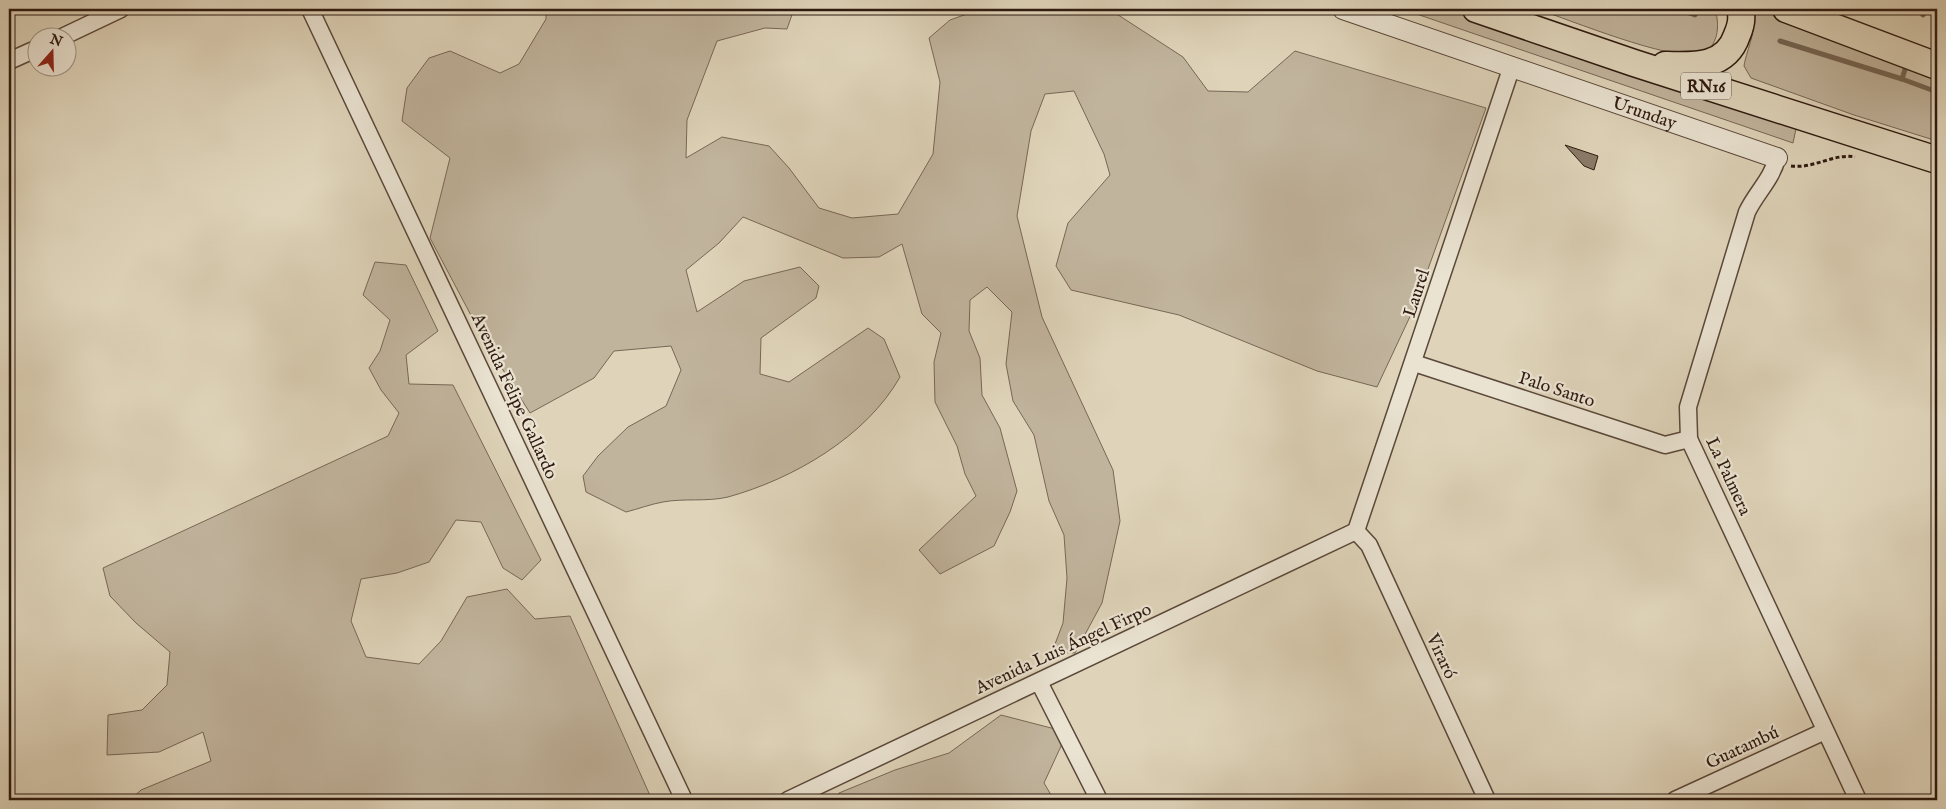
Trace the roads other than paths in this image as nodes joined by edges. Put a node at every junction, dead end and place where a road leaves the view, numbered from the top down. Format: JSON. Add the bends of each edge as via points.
{"nodes":[{"id":1,"x":121,"y":9,"type":"edge"},
{"id":2,"x":310,"y":9,"type":"edge"},
{"id":3,"x":1343,"y":9,"type":"edge"},
{"id":4,"x":1476,"y":9,"type":"edge"},
{"id":5,"x":1740,"y":9,"type":"edge"},
{"id":6,"x":1786,"y":9,"type":"edge"},
{"id":7,"x":78,"y":29,"type":"edge"},
{"id":8,"x":28,"y":52,"type":"edge"},
{"id":9,"x":9,"y":61,"type":"edge"},
{"id":10,"x":1634,"y":63,"type":"junction"},
{"id":11,"x":1512,"y":66,"type":"junction"},
{"id":12,"x":1937,"y":66,"type":"edge"},
{"id":13,"x":1937,"y":160,"type":"edge"},
{"id":14,"x":1777,"y":161,"type":"joint"},
{"id":15,"x":1414,"y":364,"type":"junction"},
{"id":16,"x":1689,"y":439,"type":"junction"},
{"id":17,"x":1356,"y":531,"type":"junction"},
{"id":18,"x":1039,"y":682,"type":"junction"},
{"id":19,"x":1825,"y":730,"type":"junction"},
{"id":20,"x":684,"y":800,"type":"edge"},
{"id":21,"x":788,"y":800,"type":"edge"},
{"id":22,"x":1099,"y":800,"type":"edge"},
{"id":23,"x":1487,"y":800,"type":"edge"},
{"id":24,"x":1675,"y":800,"type":"edge"},
{"id":25,"x":1858,"y":800,"type":"edge"}],
"edges":[{"from":1,"to":7,"type":"street"},
{"from":2,"to":20,"type":"street","name":"Avenida Felipe Gallardo"},
{"from":3,"to":11,"type":"street","name":"Urunday"},
{"from":4,"to":10,"type":"highway","number":"RN16"},
{"from":5,"to":10,"type":"highway","via":[[1742,19],[1736,39],[1727,54],[1718,59],[1694,66]]},
{"from":6,"to":12,"type":"highway"},
{"from":8,"to":9,"type":"street"},
{"from":10,"to":13,"type":"highway","number":"RN16"},
{"from":11,"to":14,"type":"street","name":"Urunday"},
{"from":11,"to":15,"type":"street","name":"Laurel"},
{"from":14,"to":16,"type":"street","name":"La Palmera","via":[[1773,174],[1747,212],[1688,408]]},
{"from":15,"to":16,"type":"street","name":"Palo Santo","via":[[1665,445]]},
{"from":15,"to":17,"type":"street","name":"Laurel"},
{"from":16,"to":19,"type":"street","name":"La Palmera"},
{"from":17,"to":18,"type":"street","name":"Avenida Luis Ángel Firpo"},
{"from":17,"to":23,"type":"street","name":"Viraró","via":[[1368,545]]},
{"from":18,"to":21,"type":"street","name":"Avenida Luis Ángel Firpo"},
{"from":18,"to":22,"type":"street"},
{"from":19,"to":24,"type":"street","name":"Guatambú"},
{"from":19,"to":25,"type":"street","name":"La Palmera"}]}
